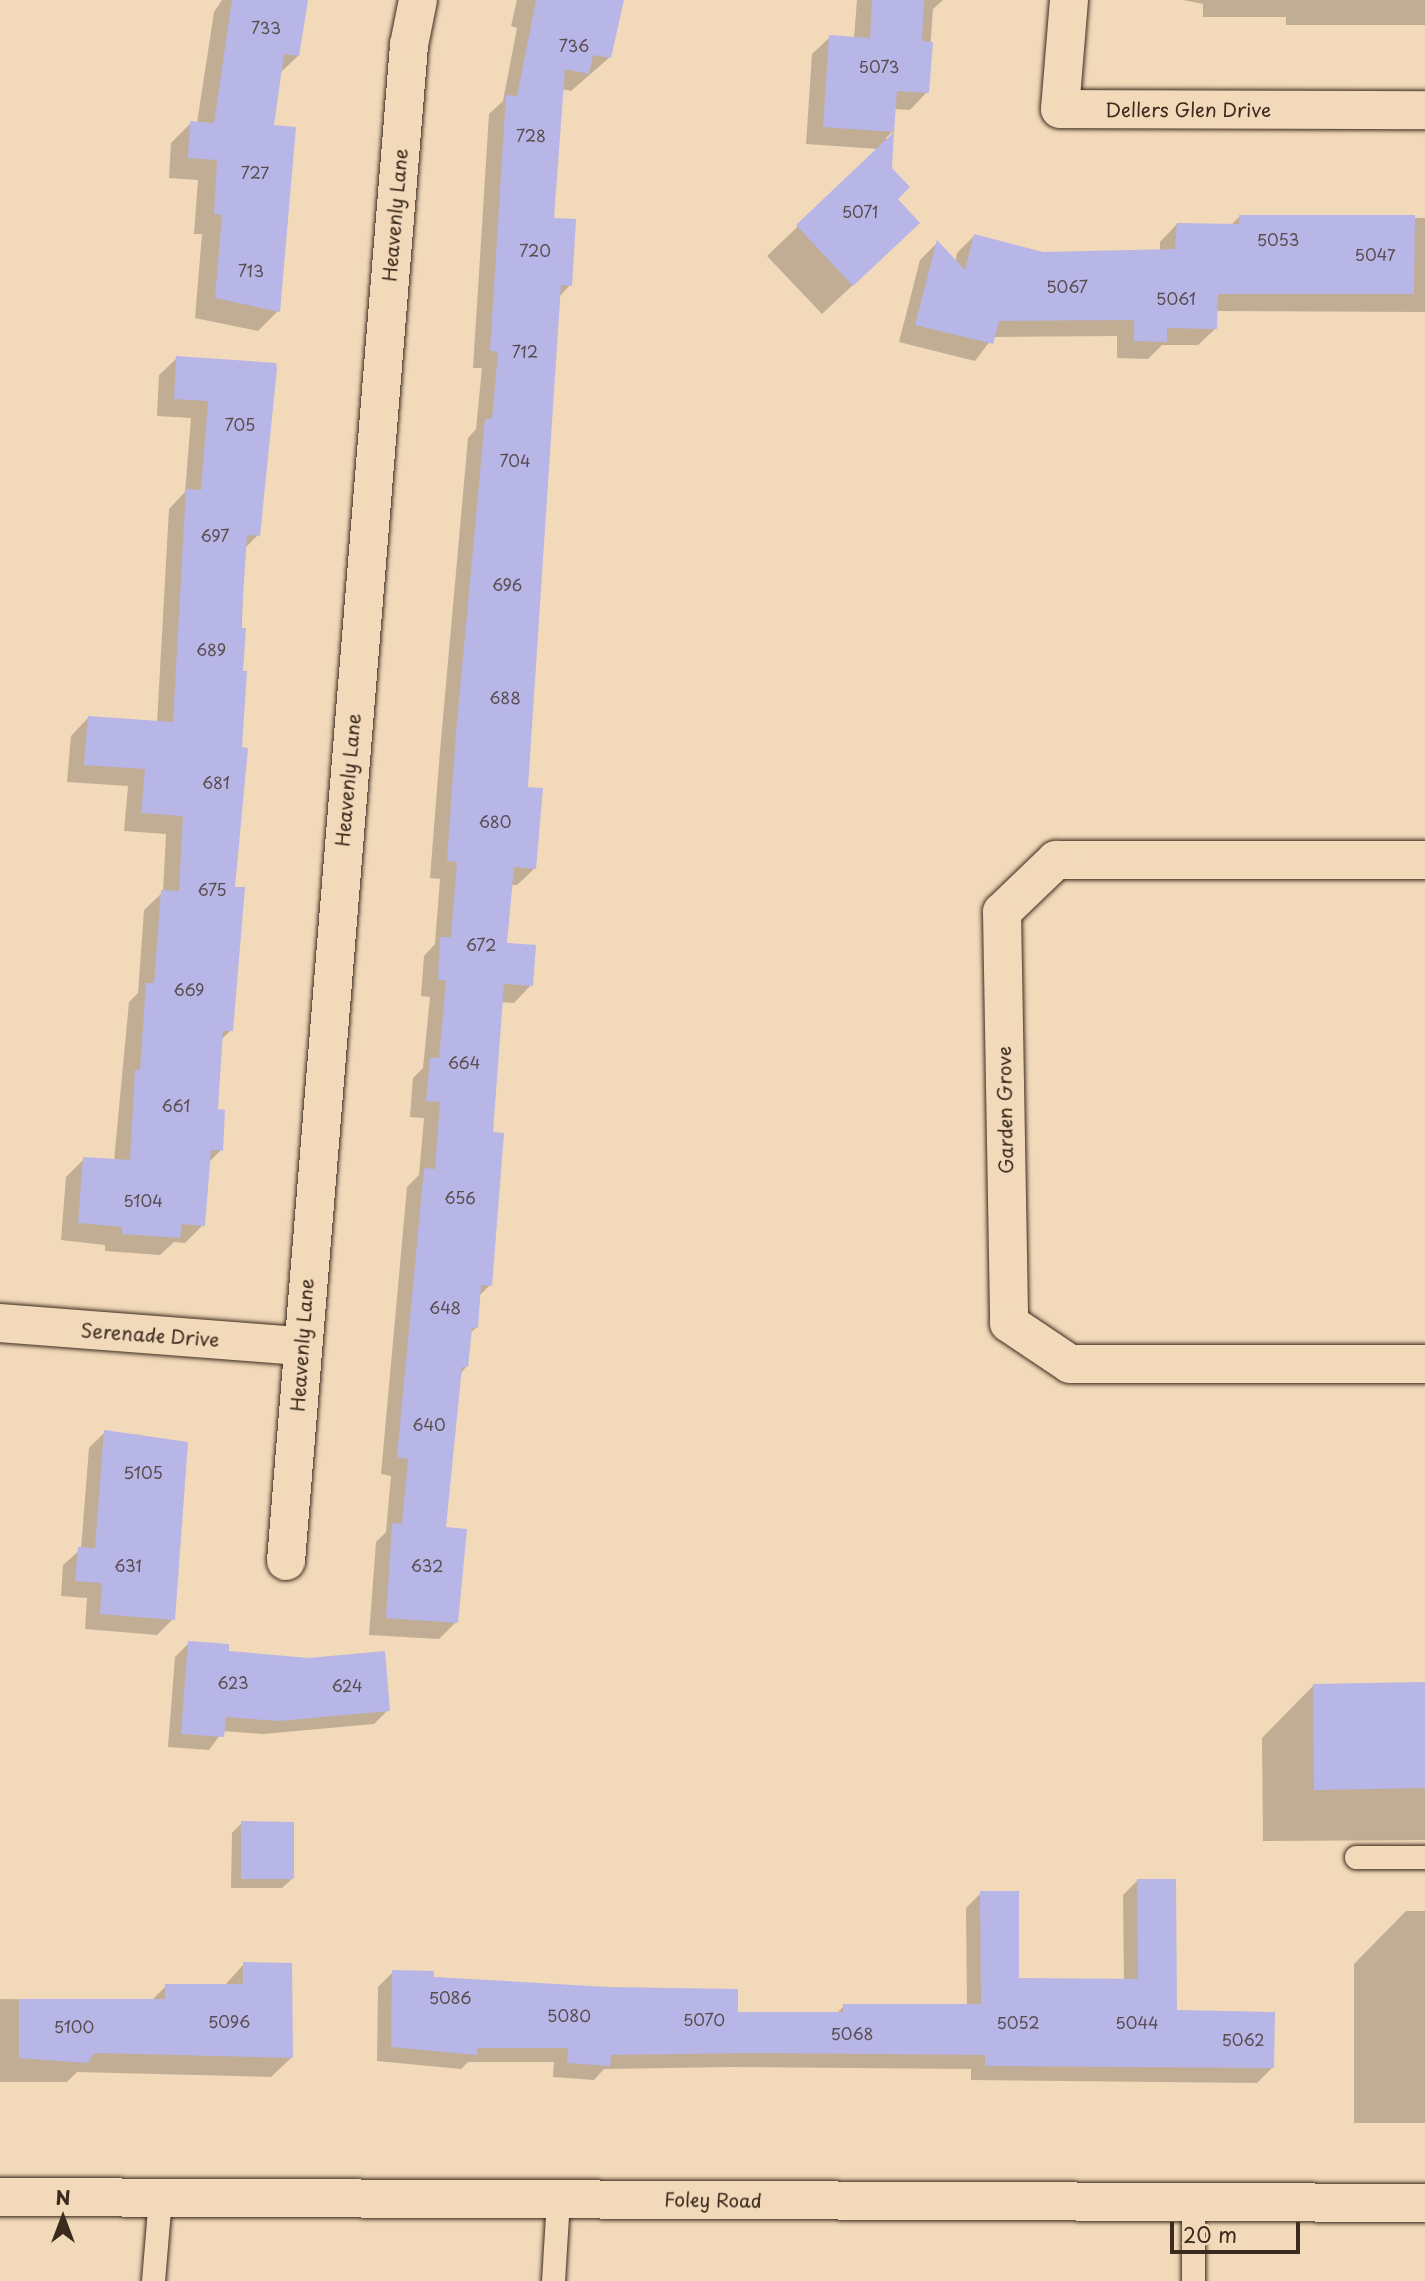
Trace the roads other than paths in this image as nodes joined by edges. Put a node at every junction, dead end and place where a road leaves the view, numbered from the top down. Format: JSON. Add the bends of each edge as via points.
{"nodes":[{"id":1,"x":418,"y":0,"type":"edge"},
{"id":2,"x":1069,"y":0,"type":"edge"},
{"id":3,"x":1425,"y":110,"type":"edge"},
{"id":4,"x":1425,"y":860,"type":"edge"},
{"id":5,"x":0,"y":1323,"type":"edge"},
{"id":6,"x":301,"y":1346,"type":"junction"},
{"id":7,"x":1425,"y":1364,"type":"edge"},
{"id":8,"x":286,"y":1560,"type":"dead end"},
{"id":9,"x":1356,"y":1857,"type":"dead end"},
{"id":10,"x":1425,"y":1857,"type":"edge"},
{"id":11,"x":0,"y":2197,"type":"edge"},
{"id":12,"x":160,"y":2198,"type":"junction"},
{"id":13,"x":558,"y":2199,"type":"junction"},
{"id":14,"x":1425,"y":2203,"type":"edge"},
{"id":15,"x":1193,"y":2204,"type":"junction"},
{"id":16,"x":153,"y":2281,"type":"edge"},
{"id":17,"x":553,"y":2281,"type":"edge"},
{"id":18,"x":1194,"y":2281,"type":"edge"}],
"edges":[{"from":1,"to":6,"type":"street","name":"Heavenly Lane","via":[[409,45]]},
{"from":2,"to":3,"type":"street","name":"Dellers Glen Drive","via":[[1060,109]]},
{"from":4,"to":7,"type":"street","name":"Garden Grove","via":[[1056,860],[1002,912],[1009,1323],[1070,1364]]},
{"from":5,"to":6,"type":"street","name":"Serenade Drive"},
{"from":6,"to":8,"type":"street","name":"Heavenly Lane"},
{"from":9,"to":10,"type":"lane"},
{"from":11,"to":12,"type":"street","name":"Foley Road"},
{"from":12,"to":13,"type":"street","name":"Foley Road"},
{"from":12,"to":16,"type":"lane"},
{"from":13,"to":15,"type":"street","name":"Foley Road"},
{"from":13,"to":17,"type":"lane"},
{"from":14,"to":15,"type":"street","name":"Foley Road"},
{"from":15,"to":18,"type":"lane"}]}
